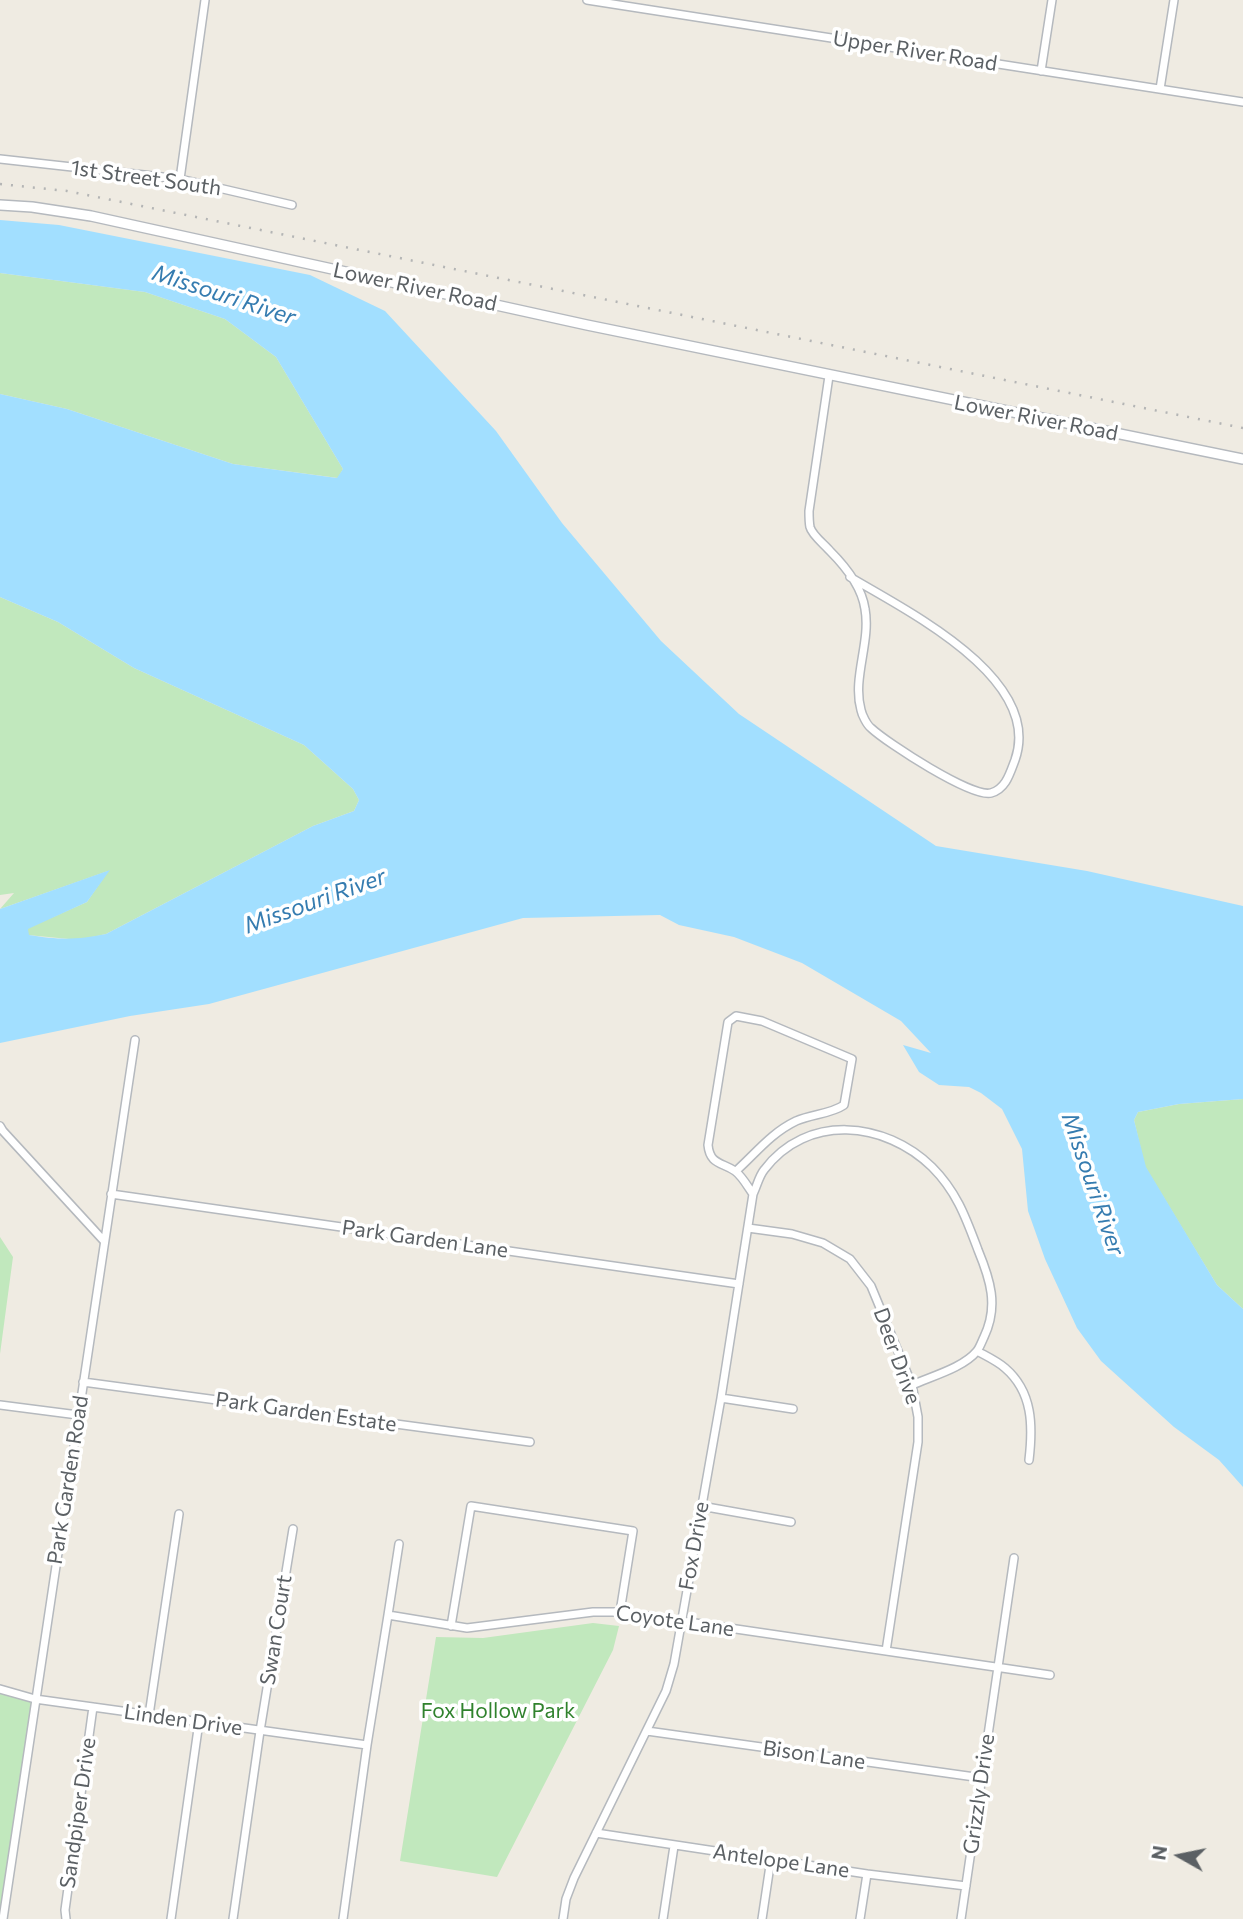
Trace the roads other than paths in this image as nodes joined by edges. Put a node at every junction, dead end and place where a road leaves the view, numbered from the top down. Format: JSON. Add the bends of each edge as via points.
{"nodes":[{"id":1,"x":205,"y":0,"type":"edge"},
{"id":2,"x":587,"y":0,"type":"edge"},
{"id":3,"x":1052,"y":0,"type":"edge"},
{"id":4,"x":1174,"y":0,"type":"edge"},
{"id":5,"x":1041,"y":71,"type":"junction"},
{"id":6,"x":1160,"y":89,"type":"junction"},
{"id":7,"x":1243,"y":102,"type":"edge"},
{"id":8,"x":0,"y":159,"type":"edge"},
{"id":9,"x":180,"y":179,"type":"junction"},
{"id":10,"x":0,"y":205,"type":"edge"},
{"id":11,"x":292,"y":205,"type":"dead end"},
{"id":12,"x":829,"y":376,"type":"junction"},
{"id":13,"x":1243,"y":459,"type":"edge"},
{"id":14,"x":850,"y":577,"type":"junction"},
{"id":15,"x":135,"y":1041,"type":"dead end"},
{"id":16,"x":0,"y":1126,"type":"edge"},
{"id":17,"x":736,"y":1171,"type":"junction"},
{"id":18,"x":111,"y":1194,"type":"junction"},
{"id":19,"x":753,"y":1194,"type":"junction"},
{"id":20,"x":748,"y":1228,"type":"junction"},
{"id":21,"x":104,"y":1241,"type":"junction"},
{"id":22,"x":739,"y":1284,"type":"junction"},
{"id":23,"x":977,"y":1351,"type":"junction"},
{"id":24,"x":83,"y":1382,"type":"junction"},
{"id":25,"x":912,"y":1385,"type":"junction"},
{"id":26,"x":721,"y":1398,"type":"junction"},
{"id":27,"x":0,"y":1405,"type":"edge"},
{"id":28,"x":793,"y":1409,"type":"dead end"},
{"id":29,"x":78,"y":1415,"type":"junction"},
{"id":30,"x":530,"y":1442,"type":"dead end"},
{"id":31,"x":1029,"y":1460,"type":"dead end"},
{"id":32,"x":701,"y":1506,"type":"junction"},
{"id":33,"x":179,"y":1514,"type":"dead end"},
{"id":34,"x":791,"y":1522,"type":"dead end"},
{"id":35,"x":293,"y":1529,"type":"dead end"},
{"id":36,"x":399,"y":1544,"type":"dead end"},
{"id":37,"x":1014,"y":1558,"type":"dead end"},
{"id":38,"x":621,"y":1612,"type":"junction"},
{"id":39,"x":388,"y":1615,"type":"junction"},
{"id":40,"x":680,"y":1621,"type":"junction"},
{"id":41,"x":451,"y":1626,"type":"junction"},
{"id":42,"x":886,"y":1651,"type":"junction"},
{"id":43,"x":998,"y":1668,"type":"junction"},
{"id":44,"x":1050,"y":1675,"type":"dead end"},
{"id":45,"x":0,"y":1689,"type":"edge"},
{"id":46,"x":35,"y":1699,"type":"junction"},
{"id":47,"x":93,"y":1707,"type":"junction"},
{"id":48,"x":149,"y":1715,"type":"junction"},
{"id":49,"x":199,"y":1722,"type":"junction"},
{"id":50,"x":260,"y":1731,"type":"junction"},
{"id":51,"x":647,"y":1731,"type":"junction"},
{"id":52,"x":367,"y":1745,"type":"junction"},
{"id":53,"x":982,"y":1778,"type":"junction"},
{"id":54,"x":596,"y":1833,"type":"junction"},
{"id":55,"x":674,"y":1846,"type":"junction"},
{"id":56,"x":771,"y":1859,"type":"junction"},
{"id":57,"x":867,"y":1874,"type":"junction"},
{"id":58,"x":966,"y":1886,"type":"junction"},
{"id":59,"x":3,"y":1919,"type":"edge"},
{"id":60,"x":66,"y":1919,"type":"edge"},
{"id":61,"x":171,"y":1919,"type":"edge"},
{"id":62,"x":233,"y":1919,"type":"edge"},
{"id":63,"x":343,"y":1919,"type":"edge"},
{"id":64,"x":563,"y":1919,"type":"edge"},
{"id":65,"x":663,"y":1919,"type":"edge"},
{"id":66,"x":762,"y":1919,"type":"edge"},
{"id":67,"x":860,"y":1919,"type":"edge"},
{"id":68,"x":961,"y":1919,"type":"edge"}],
"edges":[{"from":1,"to":9,"type":"street"},
{"from":2,"to":5,"type":"street","name":"Upper River Road"},
{"from":3,"to":5,"type":"street"},
{"from":4,"to":6,"type":"street"},
{"from":5,"to":6,"type":"street","name":"Upper River Road"},
{"from":6,"to":7,"type":"street","name":"Upper River Road"},
{"from":8,"to":9,"type":"street","name":"1st Street South"},
{"from":9,"to":11,"type":"street","name":"1st Street South"},
{"from":10,"to":12,"type":"street","name":"Lower River Road","via":[[91,216]]},
{"from":12,"to":13,"type":"street","name":"Lower River Road"},
{"from":12,"to":14,"type":"street","via":[[810,529]]},
{"from":14,"to":14,"type":"street","via":[[865,610],[860,683],[861,710],[869,727],[959,784],[990,793],[1005,785],[1017,754],[1018,722],[1009,699],[964,649]]},
{"from":15,"to":18,"type":"street","name":"Park Garden Road"},
{"from":16,"to":21,"type":"street"},
{"from":17,"to":17,"type":"street","via":[[713,1161],[708,1145],[730,1018],[762,1021],[852,1059],[844,1105],[779,1131]]},
{"from":17,"to":19,"type":"street"},
{"from":18,"to":21,"type":"street","name":"Park Garden Road"},
{"from":18,"to":22,"type":"street","name":"Park Garden Lane"},
{"from":19,"to":20,"type":"street","name":"Fox Drive"},
{"from":19,"to":23,"type":"street","name":"Fox Drive","via":[[763,1171],[776,1157],[798,1140],[822,1130],[863,1130],[912,1151],[959,1200],[989,1278],[993,1304]]},
{"from":20,"to":22,"type":"street","name":"Fox Drive"},
{"from":20,"to":25,"type":"street","name":"Deer Drive","via":[[823,1243],[850,1259],[871,1286]]},
{"from":21,"to":24,"type":"street","name":"Park Garden Road"},
{"from":22,"to":26,"type":"street","name":"Fox Drive"},
{"from":23,"to":25,"type":"street","via":[[962,1363]]},
{"from":23,"to":31,"type":"street","via":[[1005,1368],[1020,1384],[1030,1408]]},
{"from":24,"to":29,"type":"street","name":"Park Garden Road"},
{"from":24,"to":30,"type":"street","name":"Park Garden Estate"},
{"from":25,"to":42,"type":"street","name":"Deer Drive","via":[[918,1442]]},
{"from":26,"to":28,"type":"street"},
{"from":26,"to":32,"type":"street","name":"Fox Drive"},
{"from":27,"to":29,"type":"street"},
{"from":29,"to":46,"type":"street","name":"Park Garden Road"},
{"from":32,"to":34,"type":"street"},
{"from":32,"to":40,"type":"street","name":"Fox Drive"},
{"from":33,"to":48,"type":"street"},
{"from":35,"to":50,"type":"street","name":"Swan Court"},
{"from":36,"to":39,"type":"street"},
{"from":37,"to":43,"type":"street","name":"Grizzly Drive"},
{"from":38,"to":40,"type":"street","name":"Coyote Lane"},
{"from":38,"to":41,"type":"street","name":"Coyote Lane"},
{"from":38,"to":41,"type":"street","via":[[634,1531],[471,1506]]},
{"from":39,"to":41,"type":"street","name":"Coyote Lane"},
{"from":39,"to":52,"type":"street"},
{"from":40,"to":42,"type":"street","name":"Coyote Lane"},
{"from":40,"to":51,"type":"street","name":"Fox Drive","via":[[666,1691]]},
{"from":42,"to":43,"type":"street","name":"Coyote Lane"},
{"from":43,"to":44,"type":"street","name":"Coyote Lane"},
{"from":43,"to":53,"type":"street","name":"Grizzly Drive"},
{"from":45,"to":46,"type":"street","name":"Linden Drive"},
{"from":46,"to":47,"type":"street","name":"Linden Drive"},
{"from":46,"to":59,"type":"street","name":"Park Garden Road"},
{"from":47,"to":48,"type":"street","name":"Linden Drive"},
{"from":47,"to":60,"type":"street","name":"Sandpiper Drive"},
{"from":48,"to":49,"type":"street","name":"Linden Drive"},
{"from":49,"to":50,"type":"street","name":"Linden Drive"},
{"from":49,"to":61,"type":"street"},
{"from":50,"to":52,"type":"street","name":"Linden Drive"},
{"from":50,"to":62,"type":"street","name":"Swan Court"},
{"from":51,"to":53,"type":"street","name":"Bison Lane"},
{"from":51,"to":54,"type":"street","name":"Fox Drive"},
{"from":52,"to":63,"type":"street"},
{"from":53,"to":58,"type":"street","name":"Grizzly Drive"},
{"from":54,"to":55,"type":"street","name":"Antelope Lane"},
{"from":54,"to":64,"type":"street","name":"Fox Drive","via":[[570,1888]]},
{"from":55,"to":56,"type":"street","name":"Antelope Lane"},
{"from":55,"to":65,"type":"street"},
{"from":56,"to":57,"type":"street","name":"Antelope Lane"},
{"from":56,"to":66,"type":"street"},
{"from":57,"to":58,"type":"street","name":"Antelope Lane"},
{"from":57,"to":67,"type":"street"},
{"from":58,"to":68,"type":"street","name":"Grizzly Drive"}]}
